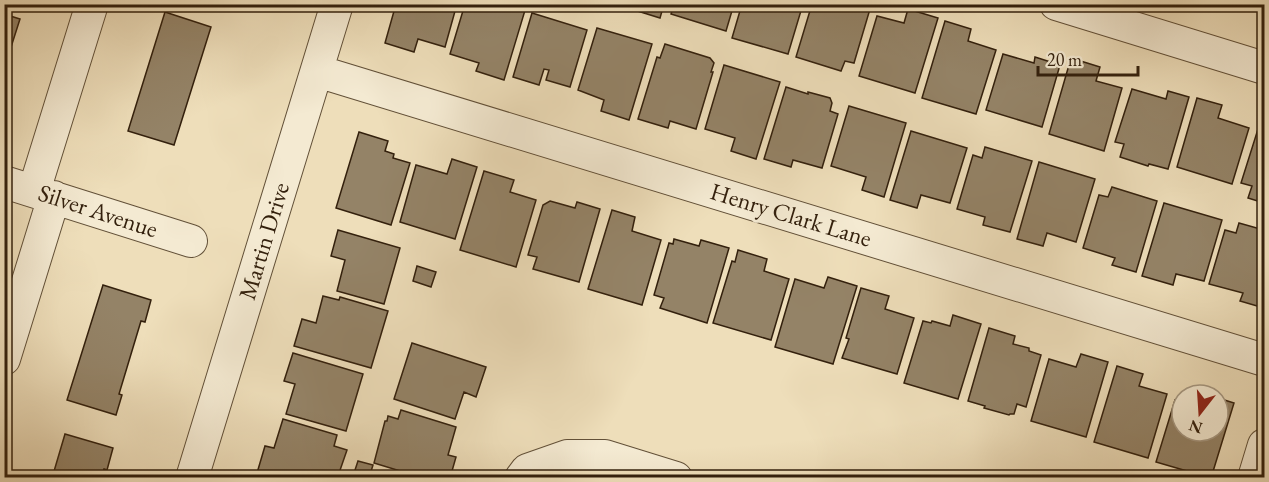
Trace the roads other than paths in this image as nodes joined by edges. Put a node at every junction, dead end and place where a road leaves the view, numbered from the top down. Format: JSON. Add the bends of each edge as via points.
{"nodes":[{"id":1,"x":92,"y":4,"type":"edge"},
{"id":2,"x":337,"y":4,"type":"edge"},
{"id":3,"x":1056,"y":4,"type":"edge"},
{"id":4,"x":1264,"y":68,"type":"edge"},
{"id":5,"x":316,"y":70,"type":"junction"},
{"id":6,"x":4,"y":182,"type":"edge"},
{"id":7,"x":44,"y":194,"type":"junction"},
{"id":8,"x":191,"y":241,"type":"dead end"},
{"id":9,"x":4,"y":359,"type":"edge"},
{"id":10,"x":1264,"y":360,"type":"edge"},
{"id":11,"x":1264,"y":445,"type":"edge"},
{"id":12,"x":192,"y":477,"type":"edge"},
{"id":13,"x":521,"y":477,"type":"edge"},
{"id":14,"x":676,"y":477,"type":"edge"},
{"id":15,"x":1254,"y":477,"type":"edge"}],
"edges":[{"from":1,"to":7,"type":"street"},
{"from":2,"to":5,"type":"street","name":"Martin Drive"},
{"from":3,"to":4,"type":"street"},
{"from":5,"to":10,"type":"street","name":"Henry Clark Lane"},
{"from":5,"to":12,"type":"street","name":"Martin Drive"},
{"from":6,"to":7,"type":"street","name":"Silver Avenue"},
{"from":7,"to":8,"type":"street","name":"Silver Avenue"},
{"from":7,"to":9,"type":"street"},
{"from":11,"to":15,"type":"street"},
{"from":13,"to":14,"type":"street","via":[[527,470],[567,456],[605,456]]}]}
